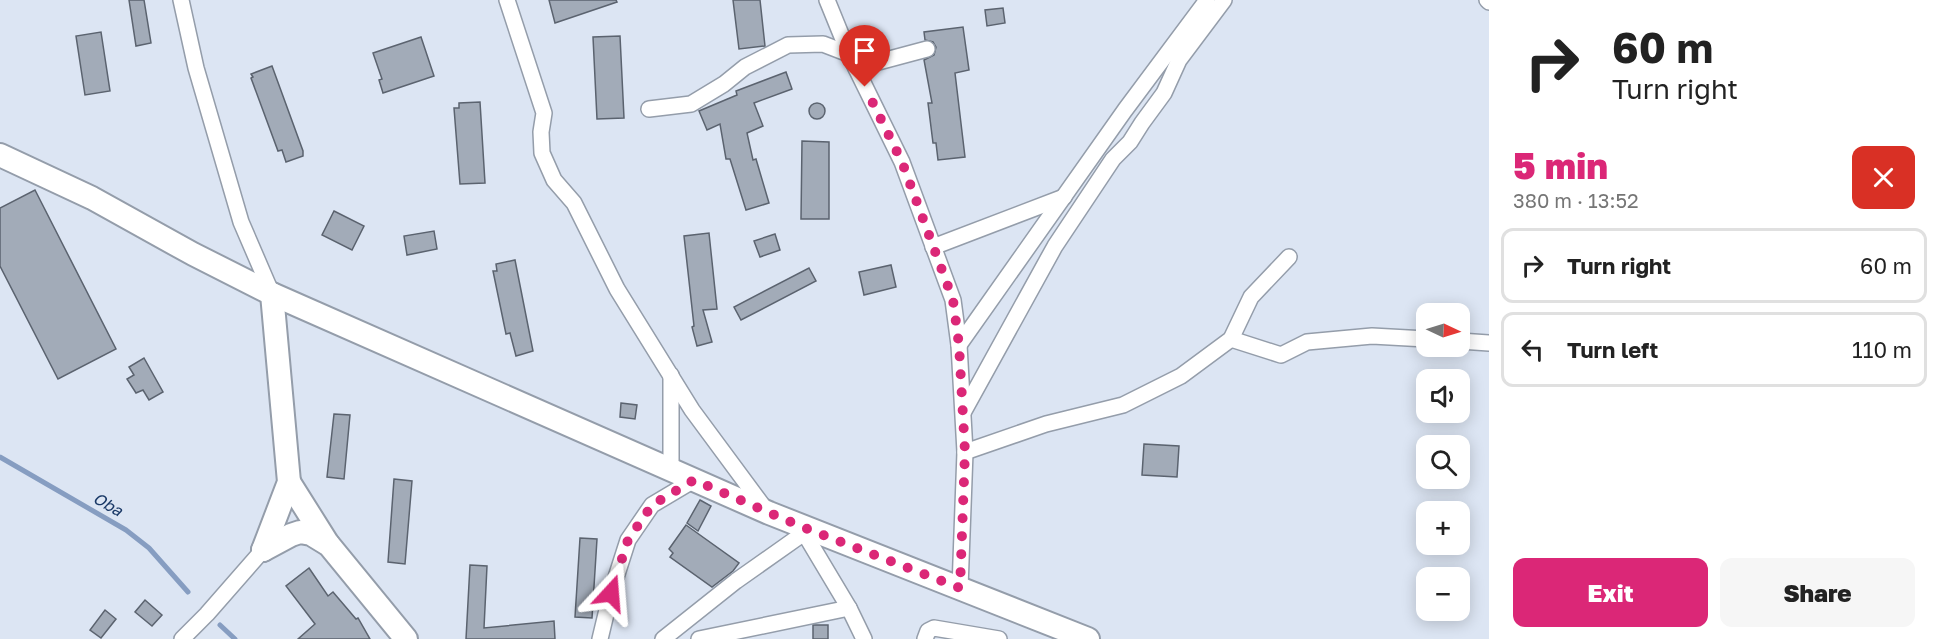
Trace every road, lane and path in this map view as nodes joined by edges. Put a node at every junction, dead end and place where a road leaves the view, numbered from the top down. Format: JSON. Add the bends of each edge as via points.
{"nodes":[{"id":1,"x":181,"y":0,"type":"edge"},
{"id":2,"x":507,"y":0,"type":"edge"},
{"id":3,"x":827,"y":0,"type":"edge"},
{"id":4,"x":1206,"y":0,"type":"edge"},
{"id":5,"x":1224,"y":0,"type":"edge"},
{"id":6,"x":927,"y":48,"type":"dead end"},
{"id":7,"x":852,"y":61,"type":"junction"},
{"id":8,"x":649,"y":109,"type":"dead end"},
{"id":9,"x":0,"y":155,"type":"edge"},
{"id":10,"x":1064,"y":197,"type":"junction"},
{"id":11,"x":933,"y":247,"type":"junction"},
{"id":12,"x":1289,"y":257,"type":"dead end"},
{"id":13,"x":272,"y":294,"type":"junction"},
{"id":14,"x":1416,"y":338,"type":"edge"},
{"id":15,"x":1231,"y":339,"type":"junction"},
{"id":16,"x":1470,"y":342,"type":"edge"},
{"id":17,"x":1489,"y":343,"type":"edge"},
{"id":18,"x":959,"y":345,"type":"junction"},
{"id":19,"x":671,"y":375,"type":"junction"},
{"id":20,"x":964,"y":411,"type":"junction"},
{"id":21,"x":965,"y":452,"type":"junction"},
{"id":22,"x":671,"y":470,"type":"junction"},
{"id":23,"x":694,"y":480,"type":"junction"},
{"id":24,"x":289,"y":482,"type":"junction"},
{"id":25,"x":769,"y":513,"type":"junction"},
{"id":26,"x":802,"y":530,"type":"junction"},
{"id":27,"x":329,"y":545,"type":"junction"},
{"id":28,"x":263,"y":550,"type":"junction"},
{"id":29,"x":960,"y":588,"type":"junction"},
{"id":30,"x":849,"y":608,"type":"junction"},
{"id":31,"x":182,"y":639,"type":"edge"},
{"id":32,"x":406,"y":639,"type":"edge"},
{"id":33,"x":600,"y":639,"type":"edge"},
{"id":34,"x":663,"y":639,"type":"edge"},
{"id":35,"x":699,"y":639,"type":"edge"},
{"id":36,"x":864,"y":639,"type":"edge"},
{"id":37,"x":925,"y":639,"type":"edge"},
{"id":38,"x":999,"y":639,"type":"edge"},
{"id":39,"x":1088,"y":639,"type":"edge"}],
"edges":[{"from":1,"to":13,"type":"street","via":[[196,68],[241,222]]},
{"from":2,"to":19,"type":"street","via":[[544,113],[542,153],[554,180],[574,203],[617,289]]},
{"from":3,"to":7,"type":"street"},
{"from":4,"to":10,"type":"street"},
{"from":5,"to":20,"type":"street","via":[[1179,60],[1164,93],[1130,142],[1113,159],[1055,246]]},
{"from":6,"to":7,"type":"street"},
{"from":7,"to":8,"type":"street","via":[[823,44],[789,45],[745,67],[691,104]]},
{"from":7,"to":11,"type":"street","via":[[902,162]]},
{"from":9,"to":13,"type":"street","via":[[92,198]]},
{"from":10,"to":11,"type":"street"},
{"from":10,"to":18,"type":"street"},
{"from":11,"to":18,"type":"street","via":[[953,300]]},
{"from":12,"to":15,"type":"street","via":[[1251,297]]},
{"from":13,"to":22,"type":"street"},
{"from":13,"to":24,"type":"street"},
{"from":14,"to":15,"type":"street","via":[[1372,336],[1307,342],[1281,355]]},
{"from":15,"to":21,"type":"street","via":[[1181,376],[1123,405],[1046,424]]},
{"from":16,"to":17,"type":"street"},
{"from":18,"to":20,"type":"street"},
{"from":19,"to":22,"type":"street"},
{"from":19,"to":25,"type":"street","via":[[692,410]]},
{"from":20,"to":21,"type":"street"},
{"from":21,"to":29,"type":"street"},
{"from":22,"to":23,"type":"street"},
{"from":23,"to":25,"type":"street"},
{"from":23,"to":33,"type":"street","via":[[652,505],[628,540]]},
{"from":24,"to":27,"type":"street"},
{"from":24,"to":28,"type":"street"},
{"from":25,"to":26,"type":"street"},
{"from":26,"to":29,"type":"street"},
{"from":26,"to":30,"type":"street"},
{"from":26,"to":34,"type":"street"},
{"from":27,"to":28,"type":"street","via":[[300,532]]},
{"from":27,"to":32,"type":"street"},
{"from":28,"to":31,"type":"street"},
{"from":29,"to":39,"type":"street"},
{"from":30,"to":35,"type":"street"},
{"from":30,"to":36,"type":"street"},
{"from":37,"to":38,"type":"street","via":[[934,628]]}]}
